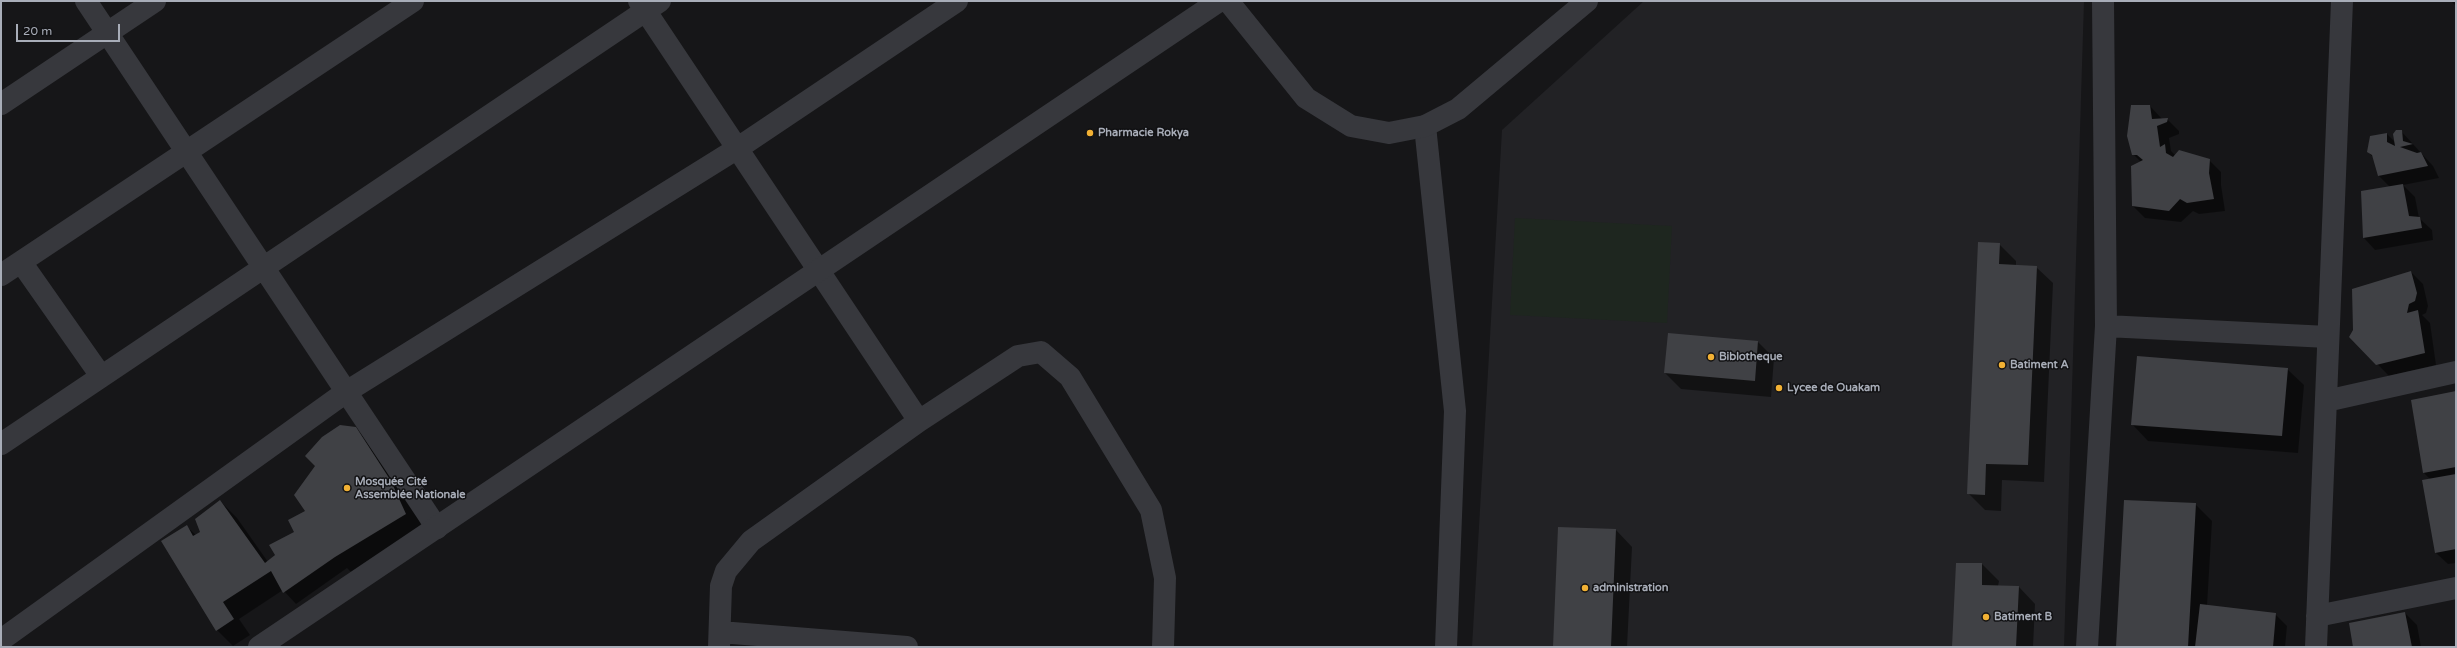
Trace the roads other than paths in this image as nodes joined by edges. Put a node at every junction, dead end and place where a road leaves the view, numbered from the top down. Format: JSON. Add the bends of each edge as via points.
{"nodes":[{"id":1,"x":86,"y":1,"type":"edge"},
{"id":2,"x":155,"y":1,"type":"edge"},
{"id":3,"x":412,"y":1,"type":"edge"},
{"id":4,"x":957,"y":1,"type":"edge"},
{"id":5,"x":1219,"y":1,"type":"edge"},
{"id":6,"x":1228,"y":1,"type":"edge"},
{"id":7,"x":1587,"y":1,"type":"edge"},
{"id":8,"x":2103,"y":1,"type":"edge"},
{"id":9,"x":2342,"y":1,"type":"edge"},
{"id":10,"x":648,"y":4,"type":"edge"},
{"id":11,"x":108,"y":33,"type":"junction"},
{"id":12,"x":1,"y":104,"type":"edge"},
{"id":13,"x":1425,"y":126,"type":"junction"},
{"id":14,"x":738,"y":148,"type":"junction"},
{"id":15,"x":186,"y":152,"type":"junction"},
{"id":16,"x":21,"y":262,"type":"junction"},
{"id":17,"x":264,"y":267,"type":"junction"},
{"id":18,"x":819,"y":270,"type":"junction"},
{"id":19,"x":1,"y":275,"type":"edge"},
{"id":20,"x":2106,"y":326,"type":"junction"},
{"id":21,"x":2328,"y":338,"type":"junction"},
{"id":22,"x":2456,"y":372,"type":"edge"},
{"id":23,"x":101,"y":376,"type":"junction"},
{"id":24,"x":346,"y":392,"type":"junction"},
{"id":25,"x":2326,"y":401,"type":"junction"},
{"id":26,"x":919,"y":421,"type":"junction"},
{"id":27,"x":1,"y":444,"type":"edge"},
{"id":28,"x":437,"y":528,"type":"junction"},
{"id":29,"x":2456,"y":588,"type":"edge"},
{"id":30,"x":2317,"y":616,"type":"junction"},
{"id":31,"x":1,"y":640,"type":"edge"},
{"id":32,"x":719,"y":640,"type":"edge"},
{"id":33,"x":259,"y":647,"type":"edge"},
{"id":34,"x":907,"y":647,"type":"edge"},
{"id":35,"x":1163,"y":647,"type":"edge"},
{"id":36,"x":1446,"y":647,"type":"edge"},
{"id":37,"x":2087,"y":647,"type":"edge"},
{"id":38,"x":2316,"y":647,"type":"edge"}],
"edges":[{"from":1,"to":11,"type":"street"},
{"from":2,"to":11,"type":"street"},
{"from":3,"to":15,"type":"street"},
{"from":4,"to":14,"type":"street"},
{"from":5,"to":18,"type":"street"},
{"from":6,"to":13,"type":"street","via":[[1306,98],[1350,126],[1389,133]]},
{"from":7,"to":13,"type":"street","via":[[1458,109]]},
{"from":8,"to":20,"type":"street"},
{"from":9,"to":21,"type":"street"},
{"from":10,"to":14,"type":"street"},
{"from":10,"to":17,"type":"street"},
{"from":11,"to":12,"type":"street"},
{"from":11,"to":15,"type":"street"},
{"from":13,"to":36,"type":"street","via":[[1455,411]]},
{"from":14,"to":18,"type":"street"},
{"from":14,"to":24,"type":"street"},
{"from":15,"to":16,"type":"street"},
{"from":15,"to":17,"type":"street"},
{"from":16,"to":19,"type":"street"},
{"from":16,"to":23,"type":"street"},
{"from":17,"to":23,"type":"street"},
{"from":17,"to":24,"type":"street"},
{"from":18,"to":26,"type":"street"},
{"from":18,"to":28,"type":"street"},
{"from":20,"to":21,"type":"street"},
{"from":20,"to":37,"type":"street"},
{"from":21,"to":25,"type":"street"},
{"from":22,"to":25,"type":"street"},
{"from":23,"to":27,"type":"street"},
{"from":24,"to":28,"type":"street"},
{"from":24,"to":31,"type":"street"},
{"from":25,"to":30,"type":"street"},
{"from":26,"to":32,"type":"street","via":[[751,542],[726,571],[721,586]]},
{"from":26,"to":35,"type":"street","via":[[1018,356],[1041,352],[1070,377],[1151,510],[1165,578]]},
{"from":28,"to":33,"type":"street"},
{"from":29,"to":30,"type":"street"},
{"from":30,"to":38,"type":"street"},
{"from":32,"to":34,"type":"street"}]}
